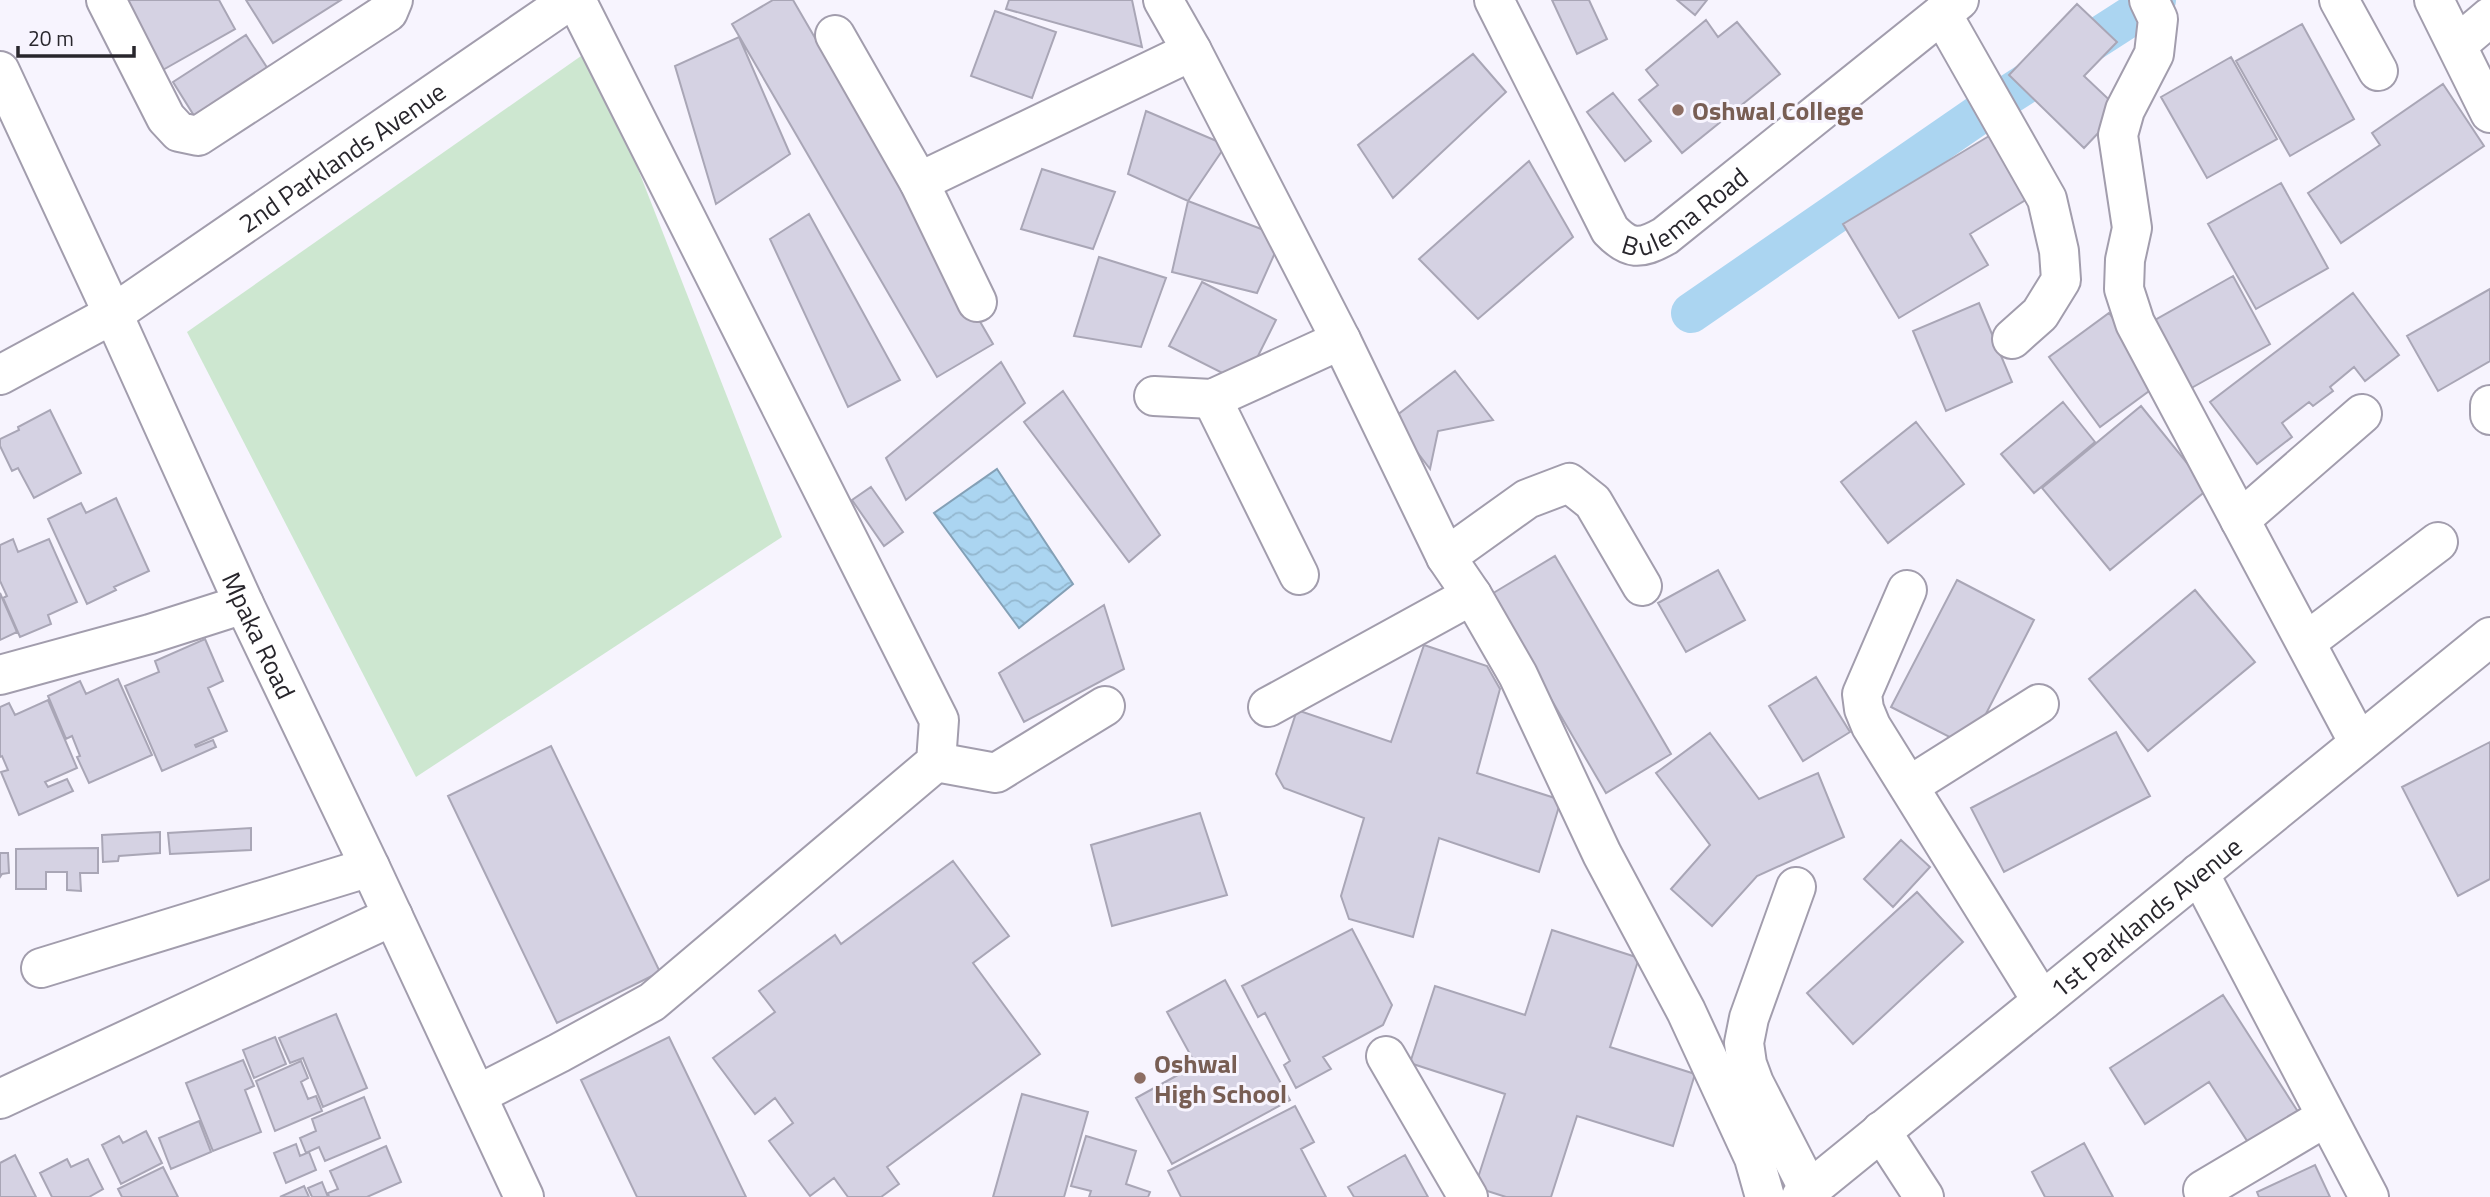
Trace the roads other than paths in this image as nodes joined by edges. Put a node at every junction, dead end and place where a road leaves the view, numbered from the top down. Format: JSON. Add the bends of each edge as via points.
{"nodes":[{"id":1,"x":106,"y":0,"type":"edge"},
{"id":2,"x":393,"y":0,"type":"edge"},
{"id":3,"x":570,"y":0,"type":"edge"},
{"id":4,"x":576,"y":0,"type":"edge"},
{"id":5,"x":1163,"y":0,"type":"edge"},
{"id":6,"x":1494,"y":0,"type":"edge"},
{"id":7,"x":2149,"y":0,"type":"edge"},
{"id":8,"x":2339,"y":0,"type":"edge"},
{"id":9,"x":2434,"y":0,"type":"edge"},
{"id":10,"x":1950,"y":7,"type":"edge"},
{"id":11,"x":2490,"y":17,"type":"edge"},
{"id":12,"x":835,"y":35,"type":"dead end"},
{"id":13,"x":2457,"y":45,"type":"junction"},
{"id":14,"x":1192,"y":51,"type":"junction"},
{"id":15,"x":0,"y":71,"type":"edge"},
{"id":16,"x":2378,"y":71,"type":"dead end"},
{"id":17,"x":2490,"y":113,"type":"edge"},
{"id":18,"x":919,"y":182,"type":"junction"},
{"id":19,"x":976,"y":302,"type":"dead end"},
{"id":20,"x":113,"y":314,"type":"junction"},
{"id":21,"x":2012,"y":339,"type":"dead end"},
{"id":22,"x":1341,"y":340,"type":"junction"},
{"id":23,"x":0,"y":375,"type":"edge"},
{"id":24,"x":1154,"y":396,"type":"dead end"},
{"id":25,"x":1212,"y":399,"type":"junction"},
{"id":26,"x":2490,"y":405,"type":"edge"},
{"id":27,"x":2362,"y":414,"type":"dead end"},
{"id":28,"x":2490,"y":415,"type":"edge"},
{"id":29,"x":2240,"y":520,"type":"junction"},
{"id":30,"x":2438,"y":542,"type":"dead end"},
{"id":31,"x":1446,"y":557,"type":"junction"},
{"id":32,"x":1299,"y":575,"type":"dead end"},
{"id":33,"x":1642,"y":586,"type":"dead end"},
{"id":34,"x":1907,"y":590,"type":"dead end"},
{"id":35,"x":1472,"y":594,"type":"junction"},
{"id":36,"x":244,"y":604,"type":"junction"},
{"id":37,"x":2490,"y":637,"type":"edge"},
{"id":38,"x":2306,"y":642,"type":"junction"},
{"id":39,"x":0,"y":674,"type":"edge"},
{"id":40,"x":2039,"y":704,"type":"dead end"},
{"id":41,"x":1105,"y":706,"type":"dead end"},
{"id":42,"x":1268,"y":707,"type":"dead end"},
{"id":43,"x":2360,"y":743,"type":"junction"},
{"id":44,"x":936,"y":762,"type":"junction"},
{"id":45,"x":1909,"y":786,"type":"junction"},
{"id":46,"x":370,"y":867,"type":"junction"},
{"id":47,"x":2199,"y":873,"type":"junction"},
{"id":48,"x":1796,"y":887,"type":"dead end"},
{"id":49,"x":393,"y":916,"type":"junction"},
{"id":50,"x":41,"y":968,"type":"dead end"},
{"id":51,"x":2042,"y":1001,"type":"junction"},
{"id":52,"x":1386,"y":1056,"type":"dead end"},
{"id":53,"x":477,"y":1094,"type":"junction"},
{"id":54,"x":0,"y":1099,"type":"edge"},
{"id":55,"x":2326,"y":1116,"type":"junction"},
{"id":56,"x":1881,"y":1131,"type":"junction"},
{"id":57,"x":1820,"y":1189,"type":"edge"},
{"id":58,"x":2203,"y":1190,"type":"dead end"},
{"id":59,"x":524,"y":1197,"type":"edge"},
{"id":60,"x":1468,"y":1197,"type":"edge"},
{"id":61,"x":1765,"y":1197,"type":"edge"},
{"id":62,"x":1924,"y":1197,"type":"edge"},
{"id":63,"x":2369,"y":1197,"type":"edge"}],
"edges":[{"from":1,"to":2,"type":"street","via":[[166,118],[179,132],[198,136],[387,12]]},
{"from":3,"to":20,"type":"street","name":"2nd Parklands Avenue"},
{"from":4,"to":44,"type":"street","via":[[939,720]]},
{"from":5,"to":14,"type":"street"},
{"from":6,"to":10,"type":"street","name":"Bulema Road","via":[[1610,230],[1623,244],[1636,247],[1665,236]]},
{"from":7,"to":29,"type":"street","via":[[2158,19],[2154,54],[2125,110],[2118,135],[2132,228],[2124,289],[2135,323]]},
{"from":8,"to":16,"type":"street"},
{"from":9,"to":13,"type":"street"},
{"from":10,"to":21,"type":"street","via":[[2047,199],[2059,251],[2061,280],[2040,314]]},
{"from":11,"to":13,"type":"street"},
{"from":12,"to":18,"type":"street"},
{"from":13,"to":17,"type":"street"},
{"from":14,"to":18,"type":"street"},
{"from":14,"to":22,"type":"street"},
{"from":15,"to":20,"type":"street","name":"Mpaka Road"},
{"from":18,"to":19,"type":"street"},
{"from":20,"to":23,"type":"street","name":"2nd Parklands Avenue"},
{"from":20,"to":36,"type":"street","name":"Mpaka Road"},
{"from":22,"to":25,"type":"street"},
{"from":22,"to":31,"type":"street"},
{"from":24,"to":25,"type":"street"},
{"from":25,"to":32,"type":"street"},
{"from":26,"to":28,"type":"street"},
{"from":27,"to":29,"type":"street"},
{"from":29,"to":38,"type":"street"},
{"from":30,"to":38,"type":"street"},
{"from":31,"to":33,"type":"street","via":[[1527,499],[1569,483],[1593,502]]},
{"from":31,"to":35,"type":"street"},
{"from":34,"to":45,"type":"street","via":[[1862,694],[1871,726]]},
{"from":35,"to":42,"type":"street"},
{"from":35,"to":61,"type":"street","via":[[1518,675],[1602,854],[1686,1011],[1754,1158]]},
{"from":36,"to":39,"type":"street"},
{"from":36,"to":46,"type":"street","name":"Mpaka Road"},
{"from":37,"to":43,"type":"street","name":"1st Parklands Avenue"},
{"from":38,"to":43,"type":"street"},
{"from":40,"to":45,"type":"street"},
{"from":41,"to":44,"type":"street","via":[[996,773]]},
{"from":43,"to":47,"type":"street","name":"1st Parklands Avenue"},
{"from":44,"to":53,"type":"street","via":[[652,1002]]},
{"from":45,"to":51,"type":"street"},
{"from":46,"to":49,"type":"street","name":"Mpaka Road"},
{"from":46,"to":50,"type":"street"},
{"from":47,"to":51,"type":"street","name":"1st Parklands Avenue"},
{"from":47,"to":55,"type":"street"},
{"from":48,"to":57,"type":"street","via":[[1744,1043],[1754,1083]]},
{"from":49,"to":53,"type":"street","name":"Mpaka Road"},
{"from":49,"to":54,"type":"street"},
{"from":51,"to":56,"type":"street","name":"1st Parklands Avenue"},
{"from":52,"to":60,"type":"street"},
{"from":53,"to":59,"type":"street","name":"Mpaka Road"},
{"from":55,"to":58,"type":"street"},
{"from":55,"to":63,"type":"street"},
{"from":56,"to":57,"type":"street","name":"1st Parklands Avenue"},
{"from":56,"to":62,"type":"street"}]}
